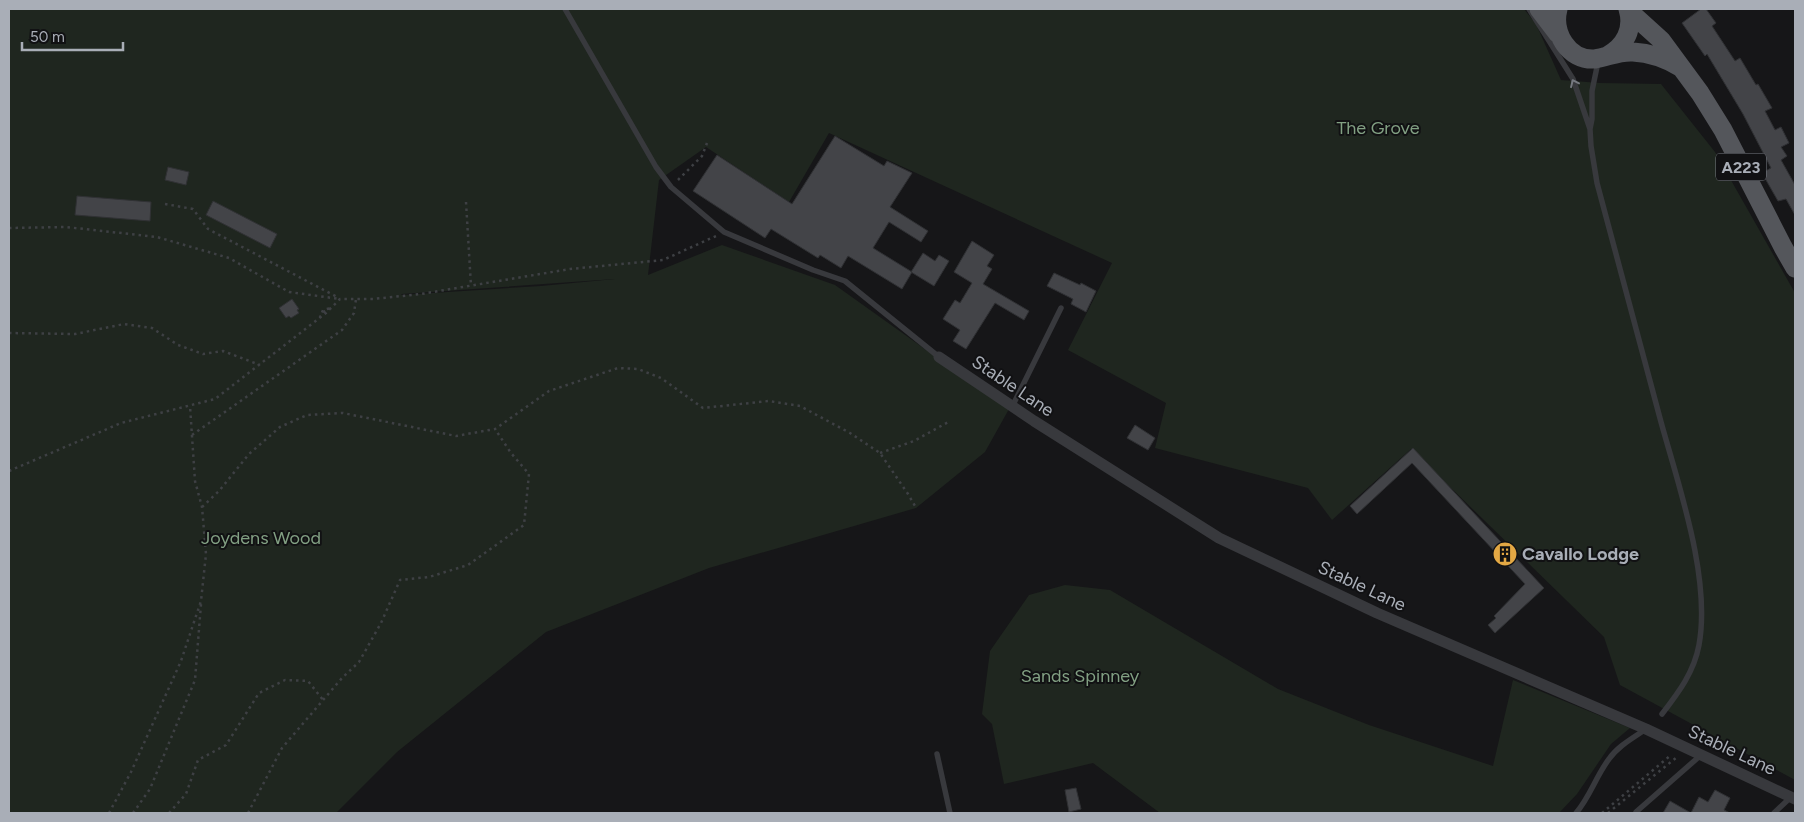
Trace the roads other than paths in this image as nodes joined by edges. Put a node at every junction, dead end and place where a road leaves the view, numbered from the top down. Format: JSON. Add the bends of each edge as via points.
{"nodes":[{"id":1,"x":565,"y":9,"type":"edge"},
{"id":2,"x":1530,"y":9,"type":"edge"},
{"id":3,"x":1538,"y":9,"type":"edge"},
{"id":4,"x":1558,"y":9,"type":"edge"},
{"id":5,"x":1628,"y":10,"type":"edge"},
{"id":6,"x":1558,"y":34,"type":"junction"},
{"id":7,"x":1603,"y":57,"type":"junction"},
{"id":8,"x":1683,"y":69,"type":"junction"},
{"id":9,"x":1590,"y":128,"type":"junction"},
{"id":10,"x":1795,"y":268,"type":"edge"},
{"id":11,"x":1061,"y":308,"type":"dead end"},
{"id":12,"x":939,"y":357,"type":"joint"},
{"id":13,"x":1012,"y":407,"type":"junction"},
{"id":14,"x":1662,"y":714,"type":"dead end"},
{"id":15,"x":1646,"y":728,"type":"junction"},
{"id":16,"x":937,"y":754,"type":"dead end"},
{"id":17,"x":1702,"y":754,"type":"junction"},
{"id":18,"x":1793,"y":798,"type":"edge"},
{"id":19,"x":950,"y":813,"type":"edge"},
{"id":20,"x":1576,"y":813,"type":"edge"},
{"id":21,"x":1638,"y":813,"type":"edge"},
{"id":22,"x":1774,"y":813,"type":"edge"}],
"edges":[{"from":1,"to":12,"type":"lane","via":[[656,167],[672,187],[724,232],[845,281]]},
{"from":9,"to":2,"type":"lane","one_way":true,"via":[[1573,79]]},
{"from":3,"to":6,"type":"main road","number":"A223"},
{"from":4,"to":6,"type":"main road"},
{"from":5,"to":7,"type":"main road","number":"A223","via":[[1630,22],[1623,43],[1616,51]]},
{"from":5,"to":8,"type":"main road","number":"A223","via":[[1661,40]]},
{"from":6,"to":7,"type":"main road","number":"A223","via":[[1572,52],[1586,58]]},
{"from":7,"to":8,"type":"main road","number":"A223","via":[[1623,51],[1645,53],[1664,58]]},
{"from":7,"to":9,"type":"lane","via":[[1593,82]]},
{"from":8,"to":10,"type":"main road","number":"A223","via":[[1723,130]]},
{"from":9,"to":14,"type":"lane","via":[[1597,183],[1679,487],[1699,574],[1702,615],[1699,645],[1682,689]]},
{"from":11,"to":13,"type":"lane"},
{"from":12,"to":13,"type":"street","name":"Stable Lane"},
{"from":13,"to":15,"type":"street","name":"Stable Lane","via":[[1219,538],[1377,613]]},
{"from":15,"to":17,"type":"street","name":"Stable Lane"},
{"from":15,"to":20,"type":"lane","via":[[1618,748]]},
{"from":16,"to":19,"type":"lane"},
{"from":17,"to":18,"type":"street","name":"Stable Lane"},
{"from":17,"to":21,"type":"lane"},
{"from":18,"to":22,"type":"lane"}]}
